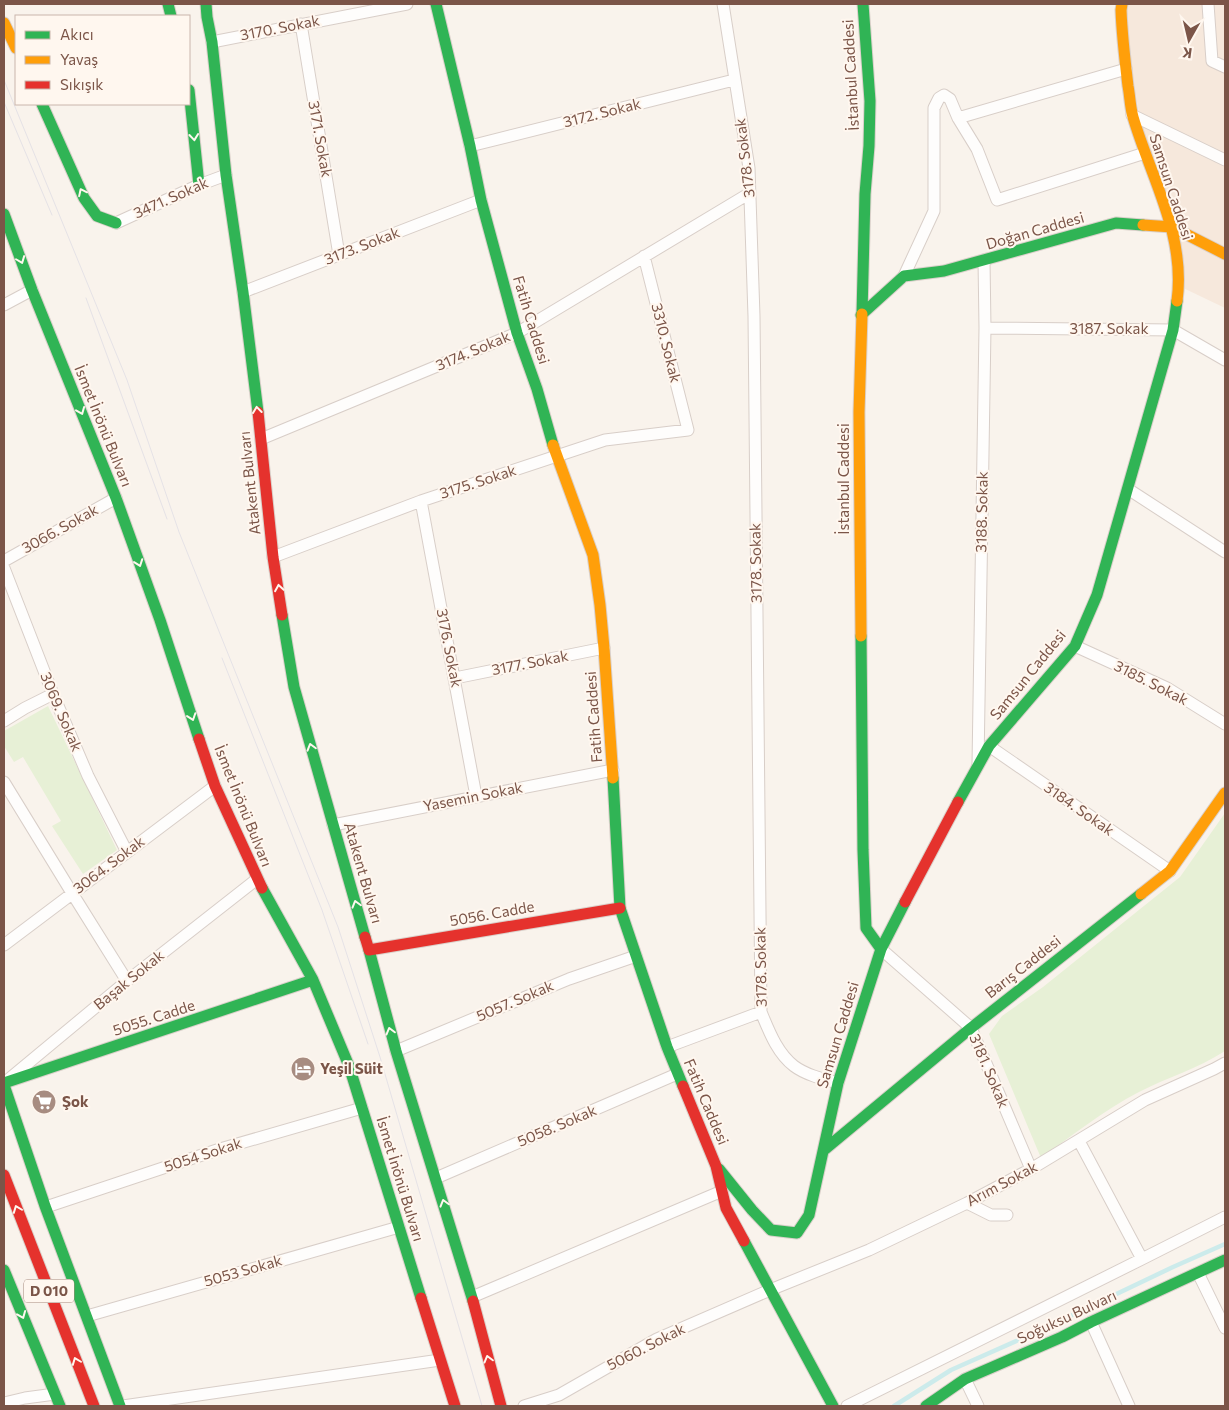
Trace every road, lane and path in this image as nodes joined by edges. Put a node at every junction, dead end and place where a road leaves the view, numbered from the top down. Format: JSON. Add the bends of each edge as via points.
{"nodes":[{"id":1,"x":206,"y":4,"type":"edge"},
{"id":2,"x":407,"y":4,"type":"edge"},
{"id":3,"x":436,"y":4,"type":"edge"},
{"id":4,"x":723,"y":4,"type":"edge"},
{"id":5,"x":863,"y":4,"type":"edge"},
{"id":6,"x":1122,"y":4,"type":"edge"},
{"id":7,"x":1208,"y":4,"type":"edge"},
{"id":8,"x":4,"y":23,"type":"edge"},
{"id":9,"x":300,"y":24,"type":"junction"},
{"id":10,"x":212,"y":42,"type":"junction"},
{"id":11,"x":15,"y":46,"type":"edge"},
{"id":12,"x":1225,"y":67,"type":"edge"},
{"id":13,"x":1126,"y":69,"type":"junction"},
{"id":14,"x":734,"y":80,"type":"junction"},
{"id":15,"x":190,"y":100,"type":"edge"},
{"id":16,"x":42,"y":105,"type":"edge"},
{"id":17,"x":1132,"y":115,"type":"junction"},
{"id":18,"x":958,"y":118,"type":"junction"},
{"id":19,"x":470,"y":146,"type":"junction"},
{"id":20,"x":1145,"y":153,"type":"junction"},
{"id":21,"x":1225,"y":160,"type":"edge"},
{"id":22,"x":226,"y":175,"type":"junction"},
{"id":23,"x":199,"y":185,"type":"junction"},
{"id":24,"x":750,"y":193,"type":"junction"},
{"id":25,"x":481,"y":200,"type":"junction"},
{"id":26,"x":4,"y":214,"type":"edge"},
{"id":27,"x":116,"y":223,"type":"joint"},
{"id":28,"x":1172,"y":226,"type":"junction"},
{"id":29,"x":1225,"y":254,"type":"edge"},
{"id":30,"x":339,"y":255,"type":"junction"},
{"id":31,"x":644,"y":256,"type":"junction"},
{"id":32,"x":984,"y":260,"type":"junction"},
{"id":33,"x":904,"y":276,"type":"junction"},
{"id":34,"x":32,"y":290,"type":"junction"},
{"id":35,"x":243,"y":292,"type":"junction"},
{"id":36,"x":4,"y":306,"type":"edge"},
{"id":37,"x":862,"y":315,"type":"junction"},
{"id":38,"x":985,"y":328,"type":"junction"},
{"id":39,"x":1173,"y":330,"type":"junction"},
{"id":40,"x":517,"y":333,"type":"junction"},
{"id":41,"x":1225,"y":360,"type":"edge"},
{"id":42,"x":688,"y":430,"type":"joint"},
{"id":43,"x":261,"y":440,"type":"junction"},
{"id":44,"x":557,"y":456,"type":"junction"},
{"id":45,"x":1128,"y":489,"type":"junction"},
{"id":46,"x":116,"y":498,"type":"junction"},
{"id":47,"x":421,"y":500,"type":"junction"},
{"id":48,"x":1225,"y":552,"type":"edge"},
{"id":49,"x":274,"y":557,"type":"junction"},
{"id":50,"x":4,"y":560,"type":"edge"},
{"id":51,"x":4,"y":568,"type":"edge"},
{"id":52,"x":1075,"y":646,"type":"junction"},
{"id":53,"x":604,"y":648,"type":"junction"},
{"id":54,"x":455,"y":678,"type":"junction"},
{"id":55,"x":52,"y":694,"type":"junction"},
{"id":56,"x":4,"y":721,"type":"edge"},
{"id":57,"x":1225,"y":724,"type":"edge"},
{"id":58,"x":989,"y":746,"type":"junction"},
{"id":59,"x":978,"y":764,"type":"junction"},
{"id":60,"x":613,"y":770,"type":"junction"},
{"id":61,"x":4,"y":782,"type":"edge"},
{"id":62,"x":215,"y":786,"type":"junction"},
{"id":63,"x":1225,"y":793,"type":"edge"},
{"id":64,"x":476,"y":796,"type":"junction"},
{"id":65,"x":334,"y":825,"type":"junction"},
{"id":66,"x":127,"y":852,"type":"junction"},
{"id":67,"x":1170,"y":871,"type":"junction"},
{"id":68,"x":257,"y":879,"type":"junction"},
{"id":69,"x":72,"y":893,"type":"junction"},
{"id":70,"x":620,"y":908,"type":"junction"},
{"id":71,"x":4,"y":945,"type":"edge"},
{"id":72,"x":881,"y":949,"type":"junction"},
{"id":73,"x":369,"y":950,"type":"junction"},
{"id":74,"x":636,"y":956,"type":"junction"},
{"id":75,"x":127,"y":980,"type":"junction"},
{"id":76,"x":313,"y":980,"type":"junction"},
{"id":77,"x":761,"y":1012,"type":"junction"},
{"id":78,"x":970,"y":1028,"type":"junction"},
{"id":79,"x":667,"y":1047,"type":"junction"},
{"id":80,"x":396,"y":1051,"type":"junction"},
{"id":81,"x":1225,"y":1062,"type":"edge"},
{"id":82,"x":678,"y":1074,"type":"junction"},
{"id":83,"x":838,"y":1083,"type":"junction"},
{"id":84,"x":4,"y":1084,"type":"edge"},
{"id":85,"x":362,"y":1108,"type":"junction"},
{"id":86,"x":1079,"y":1141,"type":"junction"},
{"id":87,"x":824,"y":1150,"type":"junction"},
{"id":88,"x":716,"y":1166,"type":"junction"},
{"id":89,"x":1031,"y":1169,"type":"junction"},
{"id":90,"x":4,"y":1175,"type":"edge"},
{"id":91,"x":436,"y":1178,"type":"junction"},
{"id":92,"x":722,"y":1191,"type":"junction"},
{"id":93,"x":967,"y":1203,"type":"junction"},
{"id":94,"x":46,"y":1207,"type":"junction"},
{"id":95,"x":1007,"y":1215,"type":"dead end"},
{"id":96,"x":1225,"y":1217,"type":"edge"},
{"id":97,"x":399,"y":1227,"type":"junction"},
{"id":98,"x":1142,"y":1260,"type":"junction"},
{"id":99,"x":1225,"y":1260,"type":"edge"},
{"id":100,"x":4,"y":1270,"type":"edge"},
{"id":101,"x":1198,"y":1273,"type":"junction"},
{"id":102,"x":770,"y":1290,"type":"junction"},
{"id":103,"x":472,"y":1297,"type":"junction"},
{"id":104,"x":87,"y":1316,"type":"junction"},
{"id":105,"x":1091,"y":1322,"type":"junction"},
{"id":106,"x":1225,"y":1328,"type":"edge"},
{"id":107,"x":440,"y":1360,"type":"junction"},
{"id":108,"x":965,"y":1379,"type":"junction"},
{"id":109,"x":55,"y":1394,"type":"junction"},
{"id":110,"x":26,"y":1402,"type":"edge"},
{"id":111,"x":4,"y":1403,"type":"edge"},
{"id":112,"x":60,"y":1406,"type":"edge"},
{"id":113,"x":94,"y":1406,"type":"edge"},
{"id":114,"x":121,"y":1406,"type":"edge"},
{"id":115,"x":455,"y":1406,"type":"edge"},
{"id":116,"x":501,"y":1406,"type":"edge"},
{"id":117,"x":524,"y":1406,"type":"edge"},
{"id":118,"x":833,"y":1406,"type":"edge"},
{"id":119,"x":847,"y":1406,"type":"edge"},
{"id":120,"x":926,"y":1406,"type":"edge"},
{"id":121,"x":978,"y":1406,"type":"edge"},
{"id":122,"x":1129,"y":1406,"type":"edge"}],
"edges":[{"from":1,"to":10,"type":"main road","name":"Atakent Bulvarı"},
{"from":2,"to":9,"type":"street","name":"3170. Sokak"},
{"from":3,"to":19,"type":"main road","name":"Fatih Caddesi"},
{"from":4,"to":14,"type":"street","name":"3178. Sokak"},
{"from":5,"to":37,"type":"main road","name":"İstanbul Caddesi","via":[[870,101],[864,194]]},
{"from":6,"to":13,"type":"main road","name":"Samsun Caddesi"},
{"from":7,"to":12,"type":"street","via":[[1212,61]]},
{"from":8,"to":11,"type":"main road"},
{"from":9,"to":10,"type":"street","name":"3170. Sokak"},
{"from":9,"to":30,"type":"street","name":"3171. Sokak"},
{"from":10,"to":22,"type":"main road","name":"Atakent Bulvarı"},
{"from":13,"to":17,"type":"main road","name":"Samsun Caddesi"},
{"from":13,"to":18,"type":"street"},
{"from":14,"to":19,"type":"street","name":"3172. Sokak"},
{"from":14,"to":24,"type":"street","name":"3178. Sokak","via":[[749,168]]},
{"from":15,"to":23,"type":"main road","one_way":true},
{"from":27,"to":16,"type":"main road","one_way":true,"via":[[97,216],[84,198]]},
{"from":17,"to":20,"type":"main road","name":"Samsun Caddesi"},
{"from":17,"to":21,"type":"street"},
{"from":18,"to":20,"type":"street","via":[[977,148],[997,200]]},
{"from":18,"to":33,"type":"street","via":[[950,99],[944,95],[939,98],[934,108],[934,211]]},
{"from":19,"to":25,"type":"main road","name":"Fatih Caddesi"},
{"from":20,"to":28,"type":"main road","name":"Samsun Caddesi"},
{"from":22,"to":23,"type":"street","name":"3471. Sokak"},
{"from":22,"to":35,"type":"main road","name":"Atakent Bulvarı"},
{"from":23,"to":27,"type":"street","name":"3471. Sokak"},
{"from":24,"to":31,"type":"street","name":"3174. Sokak"},
{"from":24,"to":77,"type":"street","name":"3178. Sokak"},
{"from":25,"to":30,"type":"street","name":"3173. Sokak"},
{"from":25,"to":40,"type":"main road","name":"Fatih Caddesi"},
{"from":26,"to":34,"type":"main road","name":"İsmet İnönü Bulvarı","one_way":true},
{"from":28,"to":29,"type":"main road","name":"Doğan Caddesi"},
{"from":28,"to":32,"type":"main road","name":"Doğan Caddesi","via":[[1116,223]]},
{"from":28,"to":39,"type":"main road","name":"Samsun Caddesi","via":[[1179,286]]},
{"from":30,"to":35,"type":"street","name":"3173. Sokak"},
{"from":31,"to":40,"type":"street","name":"3174. Sokak"},
{"from":31,"to":42,"type":"street","name":"3310. Sokak"},
{"from":32,"to":33,"type":"main road","name":"Doğan Caddesi","via":[[944,272]]},
{"from":32,"to":38,"type":"street","name":"3188. Sokak"},
{"from":33,"to":37,"type":"main road"},
{"from":34,"to":36,"type":"street"},
{"from":34,"to":46,"type":"main road","name":"İsmet İnönü Bulvarı","one_way":true},
{"from":43,"to":35,"type":"main road","name":"Atakent Bulvarı","one_way":true},
{"from":37,"to":72,"type":"main road","name":"İstanbul Caddesi","via":[[859,454],[863,850],[866,928]]},
{"from":38,"to":39,"type":"street","name":"3187. Sokak"},
{"from":38,"to":59,"type":"street","name":"3188. Sokak"},
{"from":39,"to":41,"type":"street","name":"3187. Sokak"},
{"from":39,"to":45,"type":"main road","name":"Samsun Caddesi"},
{"from":40,"to":43,"type":"street","name":"3174. Sokak"},
{"from":40,"to":44,"type":"main road","name":"Fatih Caddesi"},
{"from":42,"to":44,"type":"street","name":"3175. Sokak","via":[[605,440]]},
{"from":43,"to":49,"type":"main road","name":"Atakent Bulvarı"},
{"from":44,"to":47,"type":"street","name":"3175. Sokak"},
{"from":44,"to":53,"type":"main road","name":"Fatih Caddesi","via":[[593,555]]},
{"from":45,"to":48,"type":"street"},
{"from":45,"to":52,"type":"main road","name":"Samsun Caddesi","via":[[1097,595]]},
{"from":46,"to":50,"type":"street","name":"3066. Sokak"},
{"from":46,"to":62,"type":"main road","name":"İsmet İnönü Bulvarı","one_way":true},
{"from":47,"to":49,"type":"street","name":"3175. Sokak"},
{"from":47,"to":54,"type":"street","name":"3176. Sokak"},
{"from":65,"to":49,"type":"main road","name":"Atakent Bulvarı","one_way":true,"via":[[294,687]]},
{"from":51,"to":55,"type":"street","name":"3069. Sokak"},
{"from":52,"to":57,"type":"street","name":"3185. Sokak","via":[[1167,688]]},
{"from":52,"to":58,"type":"main road","name":"Samsun Caddesi"},
{"from":53,"to":54,"type":"street","name":"3177. Sokak"},
{"from":53,"to":60,"type":"main road","name":"Fatih Caddesi"},
{"from":54,"to":64,"type":"street","name":"3176. Sokak"},
{"from":55,"to":56,"type":"street"},
{"from":55,"to":66,"type":"street","name":"3069. Sokak","via":[[88,776]]},
{"from":58,"to":59,"type":"main road","name":"Samsun Caddesi"},
{"from":58,"to":67,"type":"street","name":"3184. Sokak"},
{"from":59,"to":72,"type":"main road","name":"Samsun Caddesi"},
{"from":60,"to":64,"type":"street","name":"Yasemin Sokak"},
{"from":60,"to":70,"type":"main road","name":"Fatih Caddesi"},
{"from":61,"to":69,"type":"street"},
{"from":62,"to":66,"type":"street","name":"3064. Sokak"},
{"from":62,"to":68,"type":"main road","name":"İsmet İnönü Bulvarı"},
{"from":63,"to":67,"type":"main road","name":"Barış Caddesi"},
{"from":64,"to":65,"type":"street","name":"Yasemin Sokak"},
{"from":73,"to":65,"type":"main road","name":"Atakent Bulvarı","one_way":true},
{"from":66,"to":69,"type":"street","name":"3064. Sokak"},
{"from":67,"to":78,"type":"main road","name":"Barış Caddesi"},
{"from":68,"to":75,"type":"street","name":"Başak Sokak"},
{"from":68,"to":76,"type":"main road","name":"İsmet İnönü Bulvarı"},
{"from":69,"to":71,"type":"street","name":"3064. Sokak"},
{"from":69,"to":75,"type":"street"},
{"from":70,"to":73,"type":"main road","name":"5056. Cadde"},
{"from":70,"to":74,"type":"main road","name":"Fatih Caddesi"},
{"from":72,"to":78,"type":"street","name":"3181. Sokak"},
{"from":72,"to":83,"type":"main road","name":"Samsun Caddesi"},
{"from":80,"to":73,"type":"main road","one_way":true},
{"from":74,"to":79,"type":"main road","name":"Fatih Caddesi"},
{"from":74,"to":80,"type":"street","name":"5057. Sokak","via":[[569,979]]},
{"from":75,"to":84,"type":"street","name":"Başak Sokak"},
{"from":76,"to":84,"type":"main road","name":"5055. Cadde"},
{"from":76,"to":85,"type":"main road","name":"İsmet İnönü Bulvarı","via":[[349,1066]]},
{"from":77,"to":79,"type":"street"},
{"from":77,"to":83,"type":"street","name":"3178. Sokak","via":[[779,1050],[794,1066]]},
{"from":78,"to":87,"type":"main road","name":"Barış Caddesi"},
{"from":78,"to":89,"type":"street","name":"3181. Sokak"},
{"from":79,"to":82,"type":"main road","name":"Fatih Caddesi"},
{"from":80,"to":91,"type":"main road"},
{"from":81,"to":86,"type":"street","name":"Arım Sokak","via":[[1145,1100]]},
{"from":82,"to":88,"type":"main road","name":"Fatih Caddesi"},
{"from":82,"to":91,"type":"street","name":"5058. Sokak"},
{"from":83,"to":87,"type":"main road","name":"Samsun Caddesi"},
{"from":84,"to":94,"type":"main road"},
{"from":85,"to":94,"type":"street","name":"5054 Sokak","via":[[220,1149]]},
{"from":85,"to":97,"type":"main road","name":"İsmet İnönü Bulvarı"},
{"from":86,"to":89,"type":"street","name":"Arım Sokak"},
{"from":86,"to":98,"type":"street"},
{"from":87,"to":88,"type":"main road","name":"Samsun Caddesi","via":[[810,1215],[797,1233],[771,1230]]},
{"from":88,"to":92,"type":"main road","name":"Fatih Caddesi"},
{"from":89,"to":93,"type":"street","name":"Arım Sokak"},
{"from":113,"to":90,"type":"main road","number":"D 010","one_way":true},
{"from":103,"to":91,"type":"main road","one_way":true},
{"from":92,"to":102,"type":"main road","name":"Fatih Caddesi","via":[[726,1208]]},
{"from":92,"to":103,"type":"street"},
{"from":93,"to":95,"type":"street","via":[[991,1215]]},
{"from":93,"to":102,"type":"street","name":"Arım Sokak","via":[[869,1250]]},
{"from":94,"to":104,"type":"main road"},
{"from":96,"to":98,"type":"street"},
{"from":97,"to":104,"type":"street","name":"5053 Sokak"},
{"from":97,"to":107,"type":"main road","name":"İsmet İnönü Bulvarı"},
{"from":98,"to":119,"type":"street"},
{"from":99,"to":101,"type":"main road","name":"Soğuksu Bulvarı"},
{"from":100,"to":109,"type":"main road","number":"D 010","one_way":true},
{"from":101,"to":105,"type":"main road","name":"Soğuksu Bulvarı"},
{"from":101,"to":106,"type":"street"},
{"from":102,"to":117,"type":"street","name":"5060. Sokak","via":[[656,1339],[559,1395]]},
{"from":102,"to":118,"type":"main road","name":"Fatih Caddesi"},
{"from":116,"to":103,"type":"main road","one_way":true},
{"from":104,"to":114,"type":"main road"},
{"from":105,"to":108,"type":"main road","name":"Soğuksu Bulvarı"},
{"from":105,"to":122,"type":"street"},
{"from":107,"to":114,"type":"street"},
{"from":107,"to":115,"type":"main road","name":"İsmet İnönü Bulvarı"},
{"from":108,"to":120,"type":"main road","name":"Soğuksu Bulvarı"},
{"from":108,"to":121,"type":"street"},
{"from":109,"to":110,"type":"street"},
{"from":109,"to":112,"type":"main road","number":"D 010"},
{"from":110,"to":111,"type":"street"}]}
